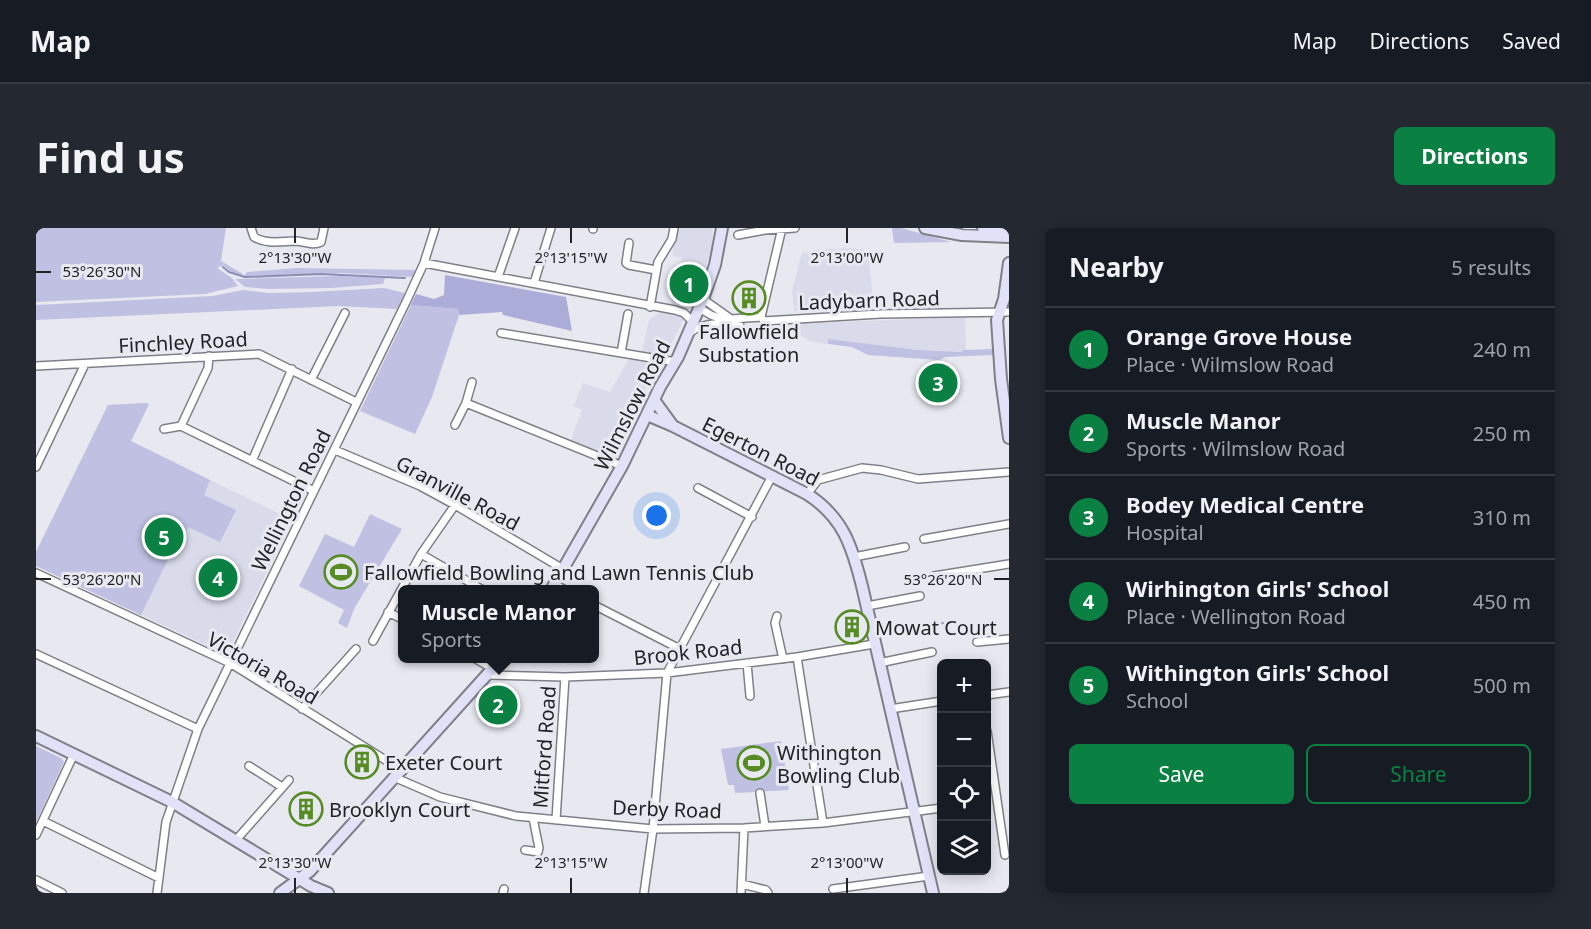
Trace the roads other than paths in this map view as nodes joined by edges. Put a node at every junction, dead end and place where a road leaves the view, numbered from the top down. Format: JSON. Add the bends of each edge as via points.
{"nodes":[{"id":1,"x":251,"y":228,"type":"edge"},
{"id":2,"x":324,"y":228,"type":"edge"},
{"id":3,"x":435,"y":228,"type":"edge"},
{"id":4,"x":515,"y":228,"type":"edge"},
{"id":5,"x":551,"y":228,"type":"edge"},
{"id":6,"x":674,"y":228,"type":"edge"},
{"id":7,"x":722,"y":228,"type":"edge"},
{"id":8,"x":782,"y":228,"type":"edge"},
{"id":9,"x":795,"y":228,"type":"edge"},
{"id":10,"x":926,"y":228,"type":"edge"},
{"id":11,"x":983,"y":228,"type":"edge"},
{"id":12,"x":1009,"y":229,"type":"edge"},
{"id":13,"x":738,"y":235,"type":"dead end"},
{"id":14,"x":1009,"y":237,"type":"edge"},
{"id":15,"x":629,"y":243,"type":"dead end"},
{"id":16,"x":424,"y":263,"type":"junction"},
{"id":17,"x":1009,"y":263,"type":"edge"},
{"id":18,"x":656,"y":270,"type":"junction"},
{"id":19,"x":498,"y":277,"type":"junction"},
{"id":20,"x":534,"y":283,"type":"junction"},
{"id":21,"x":701,"y":304,"type":"junction"},
{"id":22,"x":650,"y":306,"type":"junction"},
{"id":23,"x":1004,"y":312,"type":"edge"},
{"id":24,"x":345,"y":313,"type":"dead end"},
{"id":25,"x":628,"y":314,"type":"dead end"},
{"id":26,"x":762,"y":317,"type":"junction"},
{"id":27,"x":731,"y":319,"type":"junction"},
{"id":28,"x":740,"y":326,"type":"junction"},
{"id":29,"x":691,"y":327,"type":"junction"},
{"id":30,"x":501,"y":333,"type":"dead end"},
{"id":31,"x":621,"y":353,"type":"junction"},
{"id":32,"x":209,"y":357,"type":"junction"},
{"id":33,"x":675,"y":362,"type":"junction"},
{"id":34,"x":85,"y":364,"type":"junction"},
{"id":35,"x":36,"y":366,"type":"edge"},
{"id":36,"x":292,"y":369,"type":"junction"},
{"id":37,"x":310,"y":380,"type":"junction"},
{"id":38,"x":472,"y":382,"type":"dead end"},
{"id":39,"x":654,"y":400,"type":"junction"},
{"id":40,"x":356,"y":402,"type":"junction"},
{"id":41,"x":466,"y":403,"type":"junction"},
{"id":42,"x":647,"y":415,"type":"junction"},
{"id":43,"x":1007,"y":415,"type":"edge"},
{"id":44,"x":455,"y":425,"type":"dead end"},
{"id":45,"x":181,"y":426,"type":"junction"},
{"id":46,"x":673,"y":426,"type":"junction"},
{"id":47,"x":164,"y":429,"type":"dead end"},
{"id":48,"x":1009,"y":438,"type":"edge"},
{"id":49,"x":335,"y":450,"type":"junction"},
{"id":50,"x":252,"y":461,"type":"junction"},
{"id":51,"x":622,"y":466,"type":"junction"},
{"id":52,"x":36,"y":467,"type":"edge"},
{"id":53,"x":1009,"y":472,"type":"edge"},
{"id":54,"x":772,"y":476,"type":"junction"},
{"id":55,"x":703,"y":487,"type":"dead end"},
{"id":56,"x":314,"y":491,"type":"junction"},
{"id":57,"x":807,"y":494,"type":"junction"},
{"id":58,"x":455,"y":505,"type":"junction"},
{"id":59,"x":752,"y":517,"type":"junction"},
{"id":60,"x":1009,"y":524,"type":"edge"},
{"id":61,"x":924,"y":539,"type":"dead end"},
{"id":62,"x":904,"y":547,"type":"dead end"},
{"id":63,"x":421,"y":554,"type":"junction"},
{"id":64,"x":854,"y":557,"type":"junction"},
{"id":65,"x":1009,"y":564,"type":"edge"},
{"id":66,"x":563,"y":569,"type":"junction"},
{"id":67,"x":36,"y":573,"type":"edge"},
{"id":68,"x":934,"y":576,"type":"dead end"},
{"id":69,"x":403,"y":585,"type":"edge"},
{"id":70,"x":474,"y":585,"type":"edge"},
{"id":71,"x":558,"y":585,"type":"edge"},
{"id":72,"x":398,"y":594,"type":"edge"},
{"id":73,"x":920,"y":596,"type":"dead end"},
{"id":74,"x":867,"y":606,"type":"junction"},
{"id":75,"x":599,"y":608,"type":"edge"},
{"id":76,"x":388,"y":612,"type":"junction"},
{"id":77,"x":777,"y":616,"type":"dead end"},
{"id":78,"x":398,"y":617,"type":"edge"},
{"id":79,"x":1009,"y":639,"type":"edge"},
{"id":80,"x":373,"y":641,"type":"dead end"},
{"id":81,"x":976,"y":642,"type":"dead end"},
{"id":82,"x":874,"y":644,"type":"junction"},
{"id":83,"x":356,"y":649,"type":"dead end"},
{"id":84,"x":680,"y":649,"type":"junction"},
{"id":85,"x":932,"y":652,"type":"dead end"},
{"id":86,"x":36,"y":654,"type":"edge"},
{"id":87,"x":797,"y":657,"type":"junction"},
{"id":88,"x":783,"y":659,"type":"junction"},
{"id":89,"x":230,"y":663,"type":"junction"},
{"id":90,"x":480,"y":663,"type":"edge"},
{"id":91,"x":498,"y":663,"type":"edge"},
{"id":92,"x":747,"y":663,"type":"junction"},
{"id":93,"x":879,"y":663,"type":"junction"},
{"id":94,"x":491,"y":672,"type":"junction"},
{"id":95,"x":667,"y":673,"type":"junction"},
{"id":96,"x":565,"y":677,"type":"junction"},
{"id":97,"x":1009,"y":692,"type":"edge"},
{"id":98,"x":991,"y":694,"type":"edge"},
{"id":99,"x":750,"y":696,"type":"dead end"},
{"id":100,"x":937,"y":702,"type":"edge"},
{"id":101,"x":302,"y":709,"type":"junction"},
{"id":102,"x":890,"y":709,"type":"junction"},
{"id":103,"x":198,"y":729,"type":"junction"},
{"id":104,"x":36,"y":736,"type":"edge"},
{"id":105,"x":74,"y":754,"type":"junction"},
{"id":106,"x":991,"y":763,"type":"edge"},
{"id":107,"x":249,"y":766,"type":"dead end"},
{"id":108,"x":400,"y":774,"type":"junction"},
{"id":109,"x":289,"y":780,"type":"dead end"},
{"id":110,"x":282,"y":787,"type":"junction"},
{"id":111,"x":760,"y":793,"type":"dead end"},
{"id":112,"x":172,"y":802,"type":"junction"},
{"id":113,"x":996,"y":802,"type":"junction"},
{"id":114,"x":991,"y":803,"type":"edge"},
{"id":115,"x":937,"y":808,"type":"edge"},
{"id":116,"x":913,"y":810,"type":"junction"},
{"id":117,"x":533,"y":818,"type":"junction"},
{"id":118,"x":43,"y":820,"type":"junction"},
{"id":119,"x":556,"y":820,"type":"junction"},
{"id":120,"x":823,"y":823,"type":"junction"},
{"id":121,"x":765,"y":826,"type":"junction"},
{"id":122,"x":744,"y":828,"type":"junction"},
{"id":123,"x":653,"y":829,"type":"junction"},
{"id":124,"x":36,"y":835,"type":"edge"},
{"id":125,"x":236,"y":840,"type":"junction"},
{"id":126,"x":525,"y":850,"type":"dead end"},
{"id":127,"x":1005,"y":855,"type":"dead end"},
{"id":128,"x":928,"y":876,"type":"junction"},
{"id":129,"x":159,"y":878,"type":"junction"},
{"id":130,"x":300,"y":879,"type":"junction"},
{"id":131,"x":36,"y":880,"type":"edge"},
{"id":132,"x":742,"y":884,"type":"junction"},
{"id":133,"x":833,"y":889,"type":"dead end"},
{"id":134,"x":866,"y":889,"type":"edge"},
{"id":135,"x":62,"y":893,"type":"edge"},
{"id":136,"x":157,"y":893,"type":"edge"},
{"id":137,"x":280,"y":893,"type":"edge"},
{"id":138,"x":328,"y":893,"type":"edge"},
{"id":139,"x":644,"y":893,"type":"edge"},
{"id":140,"x":741,"y":893,"type":"edge"},
{"id":141,"x":768,"y":893,"type":"edge"},
{"id":142,"x":933,"y":893,"type":"edge"}],
"edges":[{"from":1,"to":2,"type":"street","via":[[258,240],[317,244]]},
{"from":3,"to":16,"type":"street","name":"Wellington Road"},
{"from":4,"to":19,"type":"street"},
{"from":5,"to":20,"type":"street"},
{"from":6,"to":18,"type":"street"},
{"from":7,"to":21,"type":"street","name":"Wilmslow Road","via":[[715,265]]},
{"from":8,"to":9,"type":"street"},
{"from":8,"to":13,"type":"street"},
{"from":8,"to":26,"type":"street"},
{"from":10,"to":14,"type":"street","via":[[962,235]]},
{"from":11,"to":12,"type":"street"},
{"from":15,"to":18,"type":"street","via":[[629,265]]},
{"from":16,"to":19,"type":"street"},
{"from":16,"to":40,"type":"street","name":"Wellington Road"},
{"from":17,"to":23,"type":"street"},
{"from":18,"to":22,"type":"street"},
{"from":19,"to":20,"type":"street"},
{"from":20,"to":22,"type":"street"},
{"from":21,"to":27,"type":"street"},
{"from":21,"to":28,"type":"street","via":[[711,315]]},
{"from":21,"to":29,"type":"street","name":"Wilmslow Road"},
{"from":22,"to":29,"type":"street","via":[[684,313]]},
{"from":23,"to":26,"type":"street","name":"Ladybarn Road","via":[[764,321]]},
{"from":23,"to":43,"type":"street","via":[[997,320]]},
{"from":24,"to":37,"type":"street"},
{"from":25,"to":31,"type":"street"},
{"from":26,"to":27,"type":"street","name":"Ladybarn Road"},
{"from":27,"to":28,"type":"street"},
{"from":28,"to":29,"type":"street","via":[[709,323]]},
{"from":29,"to":33,"type":"street","name":"Wilmslow Road"},
{"from":30,"to":31,"type":"street"},
{"from":31,"to":33,"type":"street"},
{"from":32,"to":34,"type":"street","name":"Finchley Road"},
{"from":32,"to":36,"type":"street","name":"Finchley Road","via":[[259,354]]},
{"from":32,"to":45,"type":"street","via":[[208,368]]},
{"from":33,"to":39,"type":"street","name":"Wilmslow Road"},
{"from":34,"to":35,"type":"street","name":"Finchley Road"},
{"from":34,"to":52,"type":"street"},
{"from":36,"to":37,"type":"street","name":"Finchley Road"},
{"from":36,"to":50,"type":"street"},
{"from":37,"to":40,"type":"street","name":"Finchley Road"},
{"from":38,"to":41,"type":"street"},
{"from":39,"to":42,"type":"street","name":"Wilmslow Road"},
{"from":39,"to":46,"type":"street","name":"Egerton Road"},
{"from":40,"to":49,"type":"street","name":"Wellington Road"},
{"from":41,"to":44,"type":"street"},
{"from":41,"to":51,"type":"street"},
{"from":42,"to":46,"type":"street","name":"Egerton Road"},
{"from":42,"to":51,"type":"street","name":"Wilmslow Road"},
{"from":43,"to":48,"type":"street"},
{"from":45,"to":47,"type":"street"},
{"from":45,"to":50,"type":"street"},
{"from":46,"to":54,"type":"street","name":"Egerton Road"},
{"from":49,"to":56,"type":"street","name":"Wellington Road"},
{"from":49,"to":58,"type":"street","name":"Granville Road"},
{"from":50,"to":56,"type":"street"},
{"from":51,"to":66,"type":"street","name":"Wilmslow Road"},
{"from":53,"to":57,"type":"street","via":[[918,479],[862,468],[818,480]]},
{"from":54,"to":57,"type":"street","name":"Egerton Road"},
{"from":54,"to":59,"type":"street"},
{"from":55,"to":59,"type":"street"},
{"from":56,"to":89,"type":"street","name":"Wellington Road"},
{"from":57,"to":64,"type":"street","name":"Egerton Road","via":[[834,516]]},
{"from":58,"to":63,"type":"street"},
{"from":58,"to":66,"type":"street","name":"Granville Road"},
{"from":59,"to":84,"type":"street"},
{"from":60,"to":61,"type":"street"},
{"from":62,"to":64,"type":"street"},
{"from":63,"to":69,"type":"street"},
{"from":63,"to":70,"type":"street"},
{"from":64,"to":74,"type":"street","name":"Egerton Road"},
{"from":65,"to":68,"type":"street"},
{"from":66,"to":71,"type":"street","name":"Wilmslow Road"},
{"from":67,"to":89,"type":"street","name":"Victoria Road"},
{"from":72,"to":76,"type":"street"},
{"from":73,"to":74,"type":"street"},
{"from":74,"to":82,"type":"street","name":"Egerton Road"},
{"from":75,"to":84,"type":"street"},
{"from":76,"to":78,"type":"street"},
{"from":76,"to":80,"type":"street"},
{"from":77,"to":88,"type":"street"},
{"from":79,"to":81,"type":"street"},
{"from":82,"to":87,"type":"street","name":"Brook Road"},
{"from":82,"to":93,"type":"street","name":"Egerton Road"},
{"from":83,"to":101,"type":"street"},
{"from":84,"to":95,"type":"street"},
{"from":85,"to":93,"type":"street"},
{"from":86,"to":103,"type":"street"},
{"from":87,"to":88,"type":"street","name":"Brook Road"},
{"from":87,"to":120,"type":"street"},
{"from":88,"to":92,"type":"street","name":"Brook Road"},
{"from":89,"to":101,"type":"street","name":"Victoria Road"},
{"from":89,"to":103,"type":"street","name":"Wellington Road"},
{"from":90,"to":94,"type":"street"},
{"from":91,"to":94,"type":"street"},
{"from":92,"to":95,"type":"street","name":"Brook Road"},
{"from":92,"to":99,"type":"street"},
{"from":93,"to":102,"type":"street","name":"Egerton Road"},
{"from":94,"to":96,"type":"street","name":"Brook Road","via":[[504,676]]},
{"from":94,"to":108,"type":"street"},
{"from":95,"to":96,"type":"street","name":"Brook Road"},
{"from":95,"to":123,"type":"street"},
{"from":96,"to":119,"type":"street","name":"Mitford Road"},
{"from":97,"to":98,"type":"street"},
{"from":100,"to":102,"type":"street"},
{"from":101,"to":108,"type":"street","name":"Victoria Road"},
{"from":102,"to":116,"type":"street","name":"Egerton Road"},
{"from":103,"to":112,"type":"street","name":"Wellington Road"},
{"from":104,"to":105,"type":"street"},
{"from":105,"to":112,"type":"street"},
{"from":105,"to":118,"type":"street"},
{"from":106,"to":113,"type":"street"},
{"from":107,"to":110,"type":"street"},
{"from":108,"to":117,"type":"street","name":"Derby Road","via":[[440,797]]},
{"from":108,"to":130,"type":"street"},
{"from":109,"to":110,"type":"street"},
{"from":110,"to":125,"type":"street"},
{"from":111,"to":121,"type":"street"},
{"from":112,"to":125,"type":"street"},
{"from":112,"to":129,"type":"street","name":"Wellington Road"},
{"from":113,"to":114,"type":"street"},
{"from":113,"to":127,"type":"street"},
{"from":115,"to":116,"type":"street","name":"Derby Road"},
{"from":116,"to":120,"type":"street","name":"Derby Road"},
{"from":116,"to":128,"type":"street","name":"Egerton Road"},
{"from":117,"to":119,"type":"street","name":"Derby Road"},
{"from":117,"to":126,"type":"street","via":[[539,848],[538,852]]},
{"from":118,"to":124,"type":"street"},
{"from":118,"to":129,"type":"street"},
{"from":119,"to":123,"type":"street","name":"Derby Road"},
{"from":120,"to":121,"type":"street","name":"Derby Road"},
{"from":121,"to":122,"type":"street","name":"Derby Road"},
{"from":122,"to":123,"type":"street","name":"Derby Road"},
{"from":122,"to":132,"type":"street"},
{"from":123,"to":139,"type":"street"},
{"from":125,"to":130,"type":"street"},
{"from":128,"to":134,"type":"street"},
{"from":128,"to":142,"type":"street","name":"Egerton Road"},
{"from":129,"to":136,"type":"street","name":"Wellington Road"},
{"from":130,"to":137,"type":"street"},
{"from":130,"to":138,"type":"street"},
{"from":131,"to":135,"type":"street"},
{"from":132,"to":140,"type":"street"},
{"from":132,"to":141,"type":"street"},
{"from":133,"to":134,"type":"street"}]}
